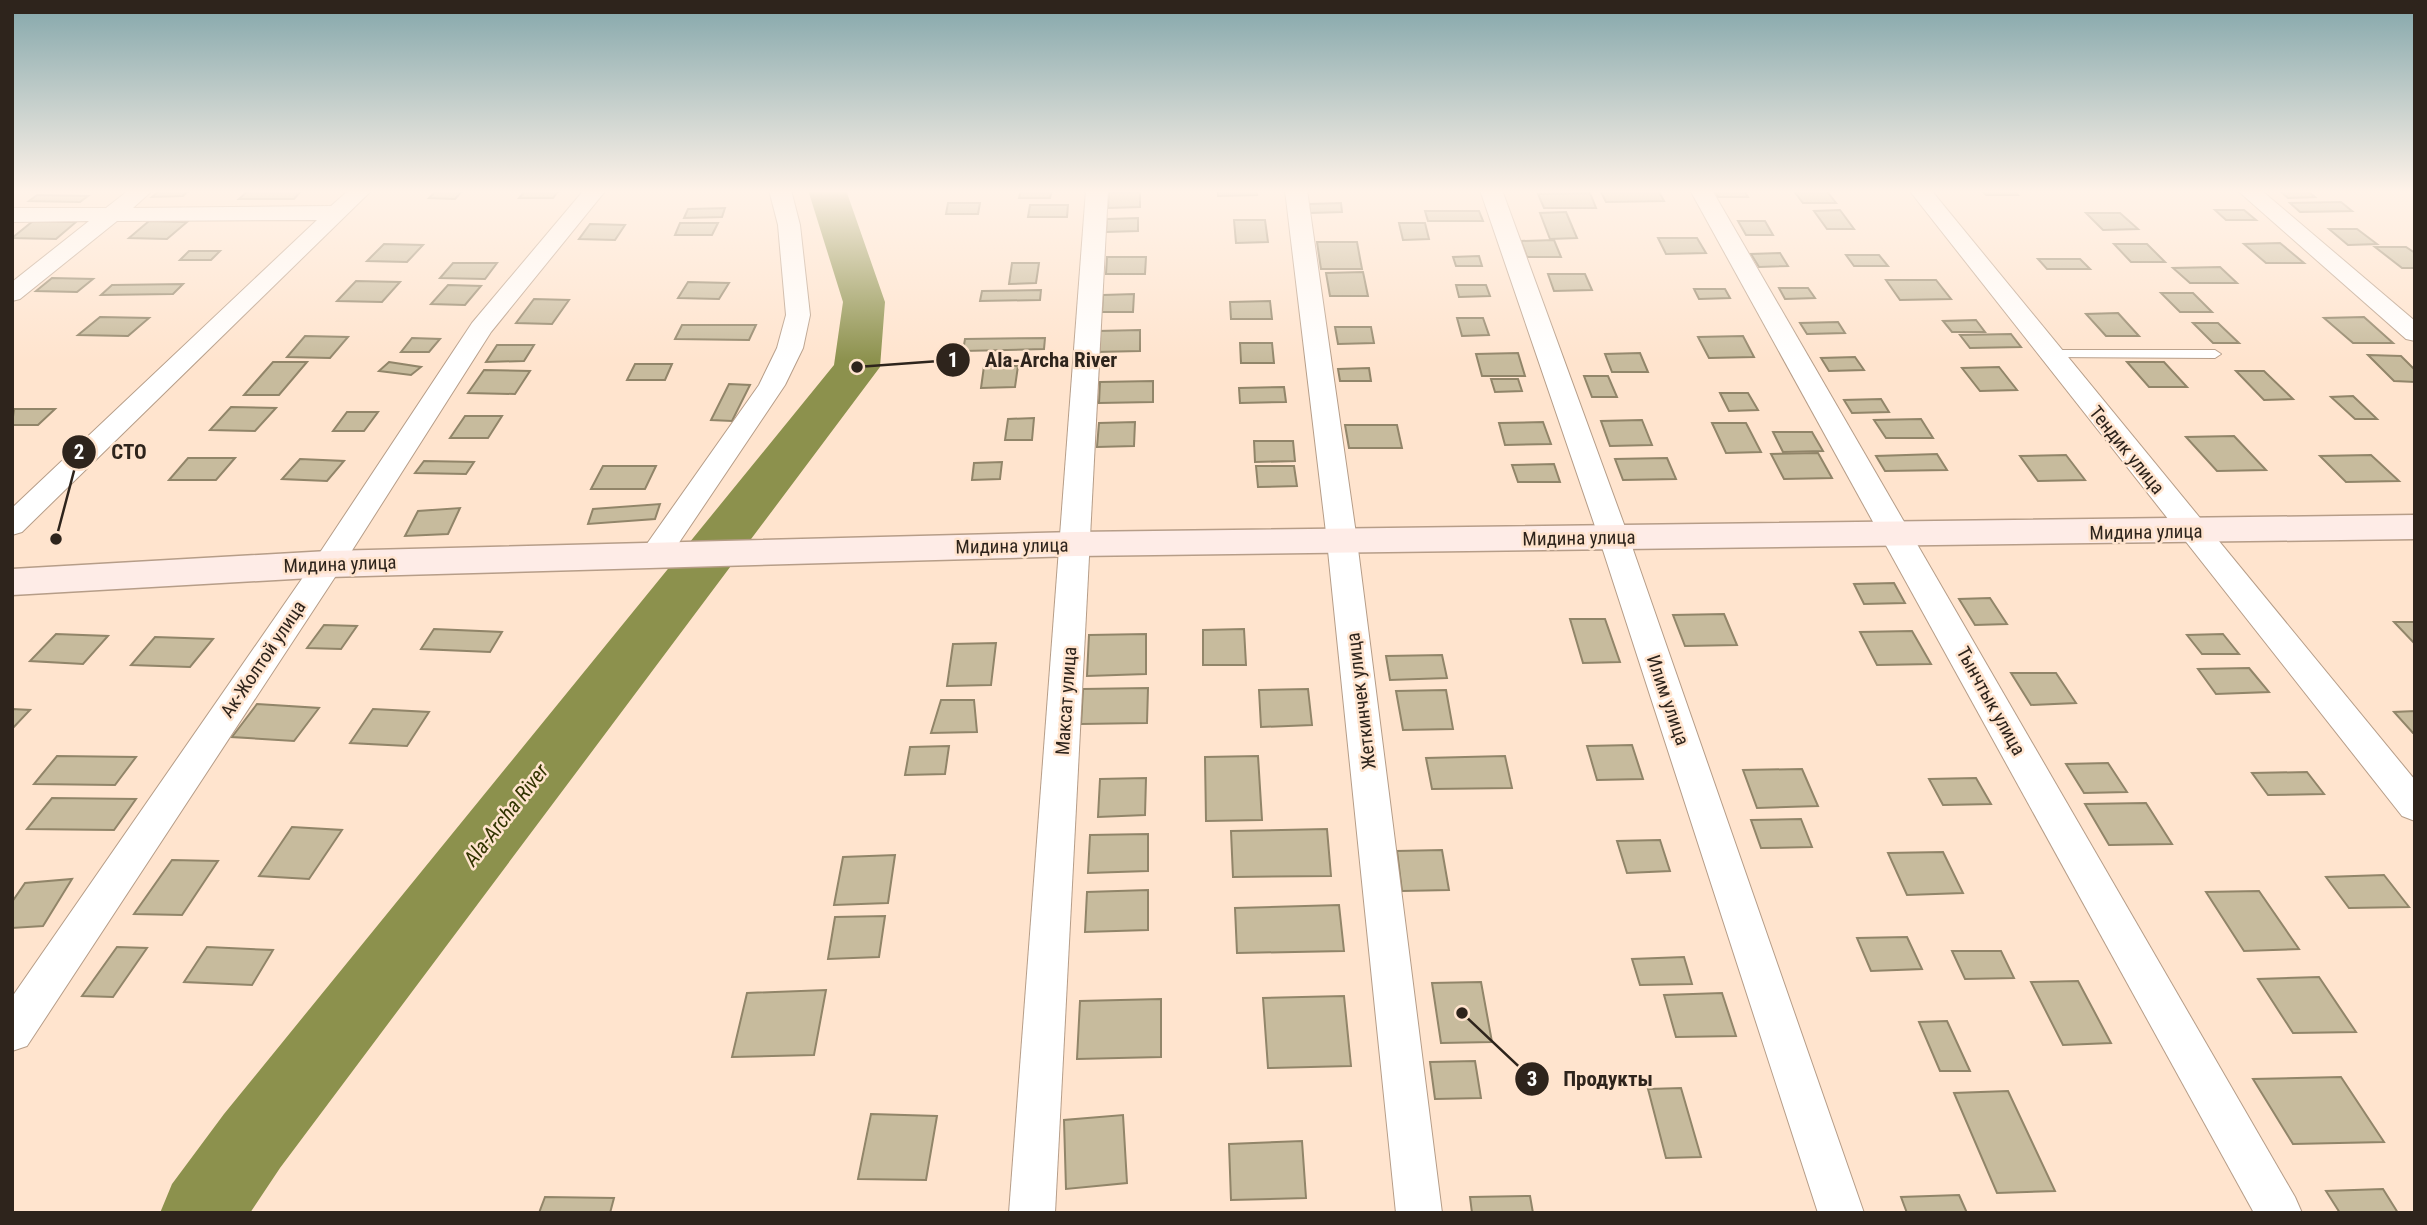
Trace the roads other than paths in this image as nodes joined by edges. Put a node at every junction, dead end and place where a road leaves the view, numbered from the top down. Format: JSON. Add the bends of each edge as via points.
{"nodes":[{"id":1,"x":71,"y":247,"type":"edge"},
{"id":2,"x":302,"y":247,"type":"edge"},
{"id":3,"x":548,"y":247,"type":"edge"},
{"id":4,"x":791,"y":247,"type":"edge"},
{"id":5,"x":1094,"y":247,"type":"edge"},
{"id":6,"x":1303,"y":247,"type":"edge"},
{"id":7,"x":1510,"y":247,"type":"edge"},
{"id":8,"x":1735,"y":247,"type":"edge"},
{"id":9,"x":1966,"y":247,"type":"edge"},
{"id":10,"x":2314,"y":247,"type":"edge"},
{"id":11,"x":12,"y":294,"type":"edge"},
{"id":12,"x":2415,"y":334,"type":"edge"},
{"id":13,"x":2051,"y":354,"type":"junction"},
{"id":14,"x":2215,"y":354,"type":"dead end"},
{"id":15,"x":12,"y":525,"type":"edge"},
{"id":16,"x":2415,"y":527,"type":"edge"},
{"id":17,"x":2192,"y":531,"type":"junction"},
{"id":18,"x":1898,"y":534,"type":"junction"},
{"id":19,"x":1614,"y":538,"type":"junction"},
{"id":20,"x":1342,"y":541,"type":"junction"},
{"id":21,"x":1076,"y":544,"type":"junction"},
{"id":22,"x":661,"y":555,"type":"junction"},
{"id":23,"x":328,"y":564,"type":"junction"},
{"id":24,"x":12,"y":582,"type":"edge"},
{"id":25,"x":2415,"y":806,"type":"edge"},
{"id":26,"x":12,"y":1032,"type":"edge"},
{"id":27,"x":1032,"y":1213,"type":"edge"},
{"id":28,"x":1419,"y":1213,"type":"edge"},
{"id":29,"x":1841,"y":1213,"type":"edge"},
{"id":30,"x":2279,"y":1213,"type":"edge"}],
"edges":[{"from":1,"to":11,"type":"street"},
{"from":2,"to":15,"type":"street"},
{"from":3,"to":23,"type":"street","name":"Ак-Жолтой улица","via":[[481,328]]},
{"from":4,"to":22,"type":"street","via":[[798,315],[790,348],[772,385]]},
{"from":5,"to":21,"type":"street","name":"Максат улица"},
{"from":6,"to":20,"type":"street","name":"Жеткинчек улица"},
{"from":7,"to":19,"type":"street","name":"Илим улица"},
{"from":8,"to":18,"type":"street","name":"Тынчтык улица"},
{"from":9,"to":13,"type":"street","name":"Тендик улица"},
{"from":10,"to":12,"type":"street"},
{"from":13,"to":14,"type":"lane"},
{"from":13,"to":17,"type":"street","name":"Тендик улица"},
{"from":16,"to":17,"type":"street","name":"Мидина улица"},
{"from":17,"to":18,"type":"street","name":"Мидина улица"},
{"from":17,"to":25,"type":"street","name":"Тендик улица"},
{"from":18,"to":19,"type":"street","name":"Мидина улица"},
{"from":18,"to":30,"type":"street","name":"Тынчтык улица"},
{"from":19,"to":20,"type":"street","name":"Мидина улица"},
{"from":19,"to":29,"type":"street","name":"Илим улица"},
{"from":20,"to":21,"type":"street","name":"Мидина улица"},
{"from":20,"to":28,"type":"street","name":"Жеткинчек улица"},
{"from":21,"to":22,"type":"street","name":"Мидина улица"},
{"from":21,"to":27,"type":"street","name":"Максат улица"},
{"from":22,"to":23,"type":"street","name":"Мидина улица"},
{"from":23,"to":24,"type":"street","name":"Мидина улица"},
{"from":23,"to":26,"type":"street","name":"Ак-Жолтой улица"}]}
